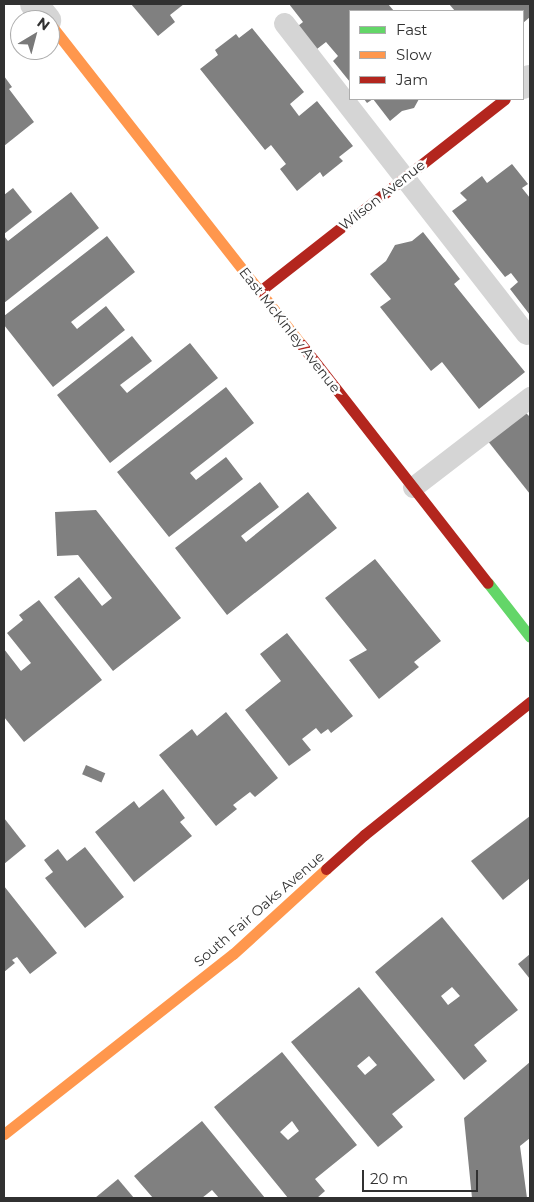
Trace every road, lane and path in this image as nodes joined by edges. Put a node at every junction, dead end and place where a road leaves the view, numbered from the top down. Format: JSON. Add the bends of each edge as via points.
{"nodes":[{"id":1,"x":284,"y":24,"type":"dead end"},
{"id":2,"x":60,"y":37,"type":"edge"},
{"id":3,"x":504,"y":100,"type":"edge"},
{"id":4,"x":403,"y":178,"type":"junction"},
{"id":5,"x":260,"y":292,"type":"junction"},
{"id":6,"x":526,"y":334,"type":"dead end"},
{"id":7,"x":530,"y":397,"type":"edge"},
{"id":8,"x":413,"y":488,"type":"junction"},
{"id":9,"x":530,"y":637,"type":"edge"},
{"id":10,"x":530,"y":702,"type":"edge"},
{"id":11,"x":4,"y":1134,"type":"edge"}],
"edges":[{"from":1,"to":4,"type":"lane"},
{"from":2,"to":5,"type":"street","name":"East McKinley Avenue"},
{"from":3,"to":4,"type":"street","name":"Wilson Avenue"},
{"from":4,"to":5,"type":"street","name":"Wilson Avenue"},
{"from":4,"to":6,"type":"lane"},
{"from":5,"to":8,"type":"street","name":"East McKinley Avenue"},
{"from":7,"to":8,"type":"lane"},
{"from":8,"to":9,"type":"street","name":"East McKinley Avenue"},
{"from":10,"to":11,"type":"street","name":"South Fair Oaks Avenue","via":[[364,835],[233,954]]}]}
